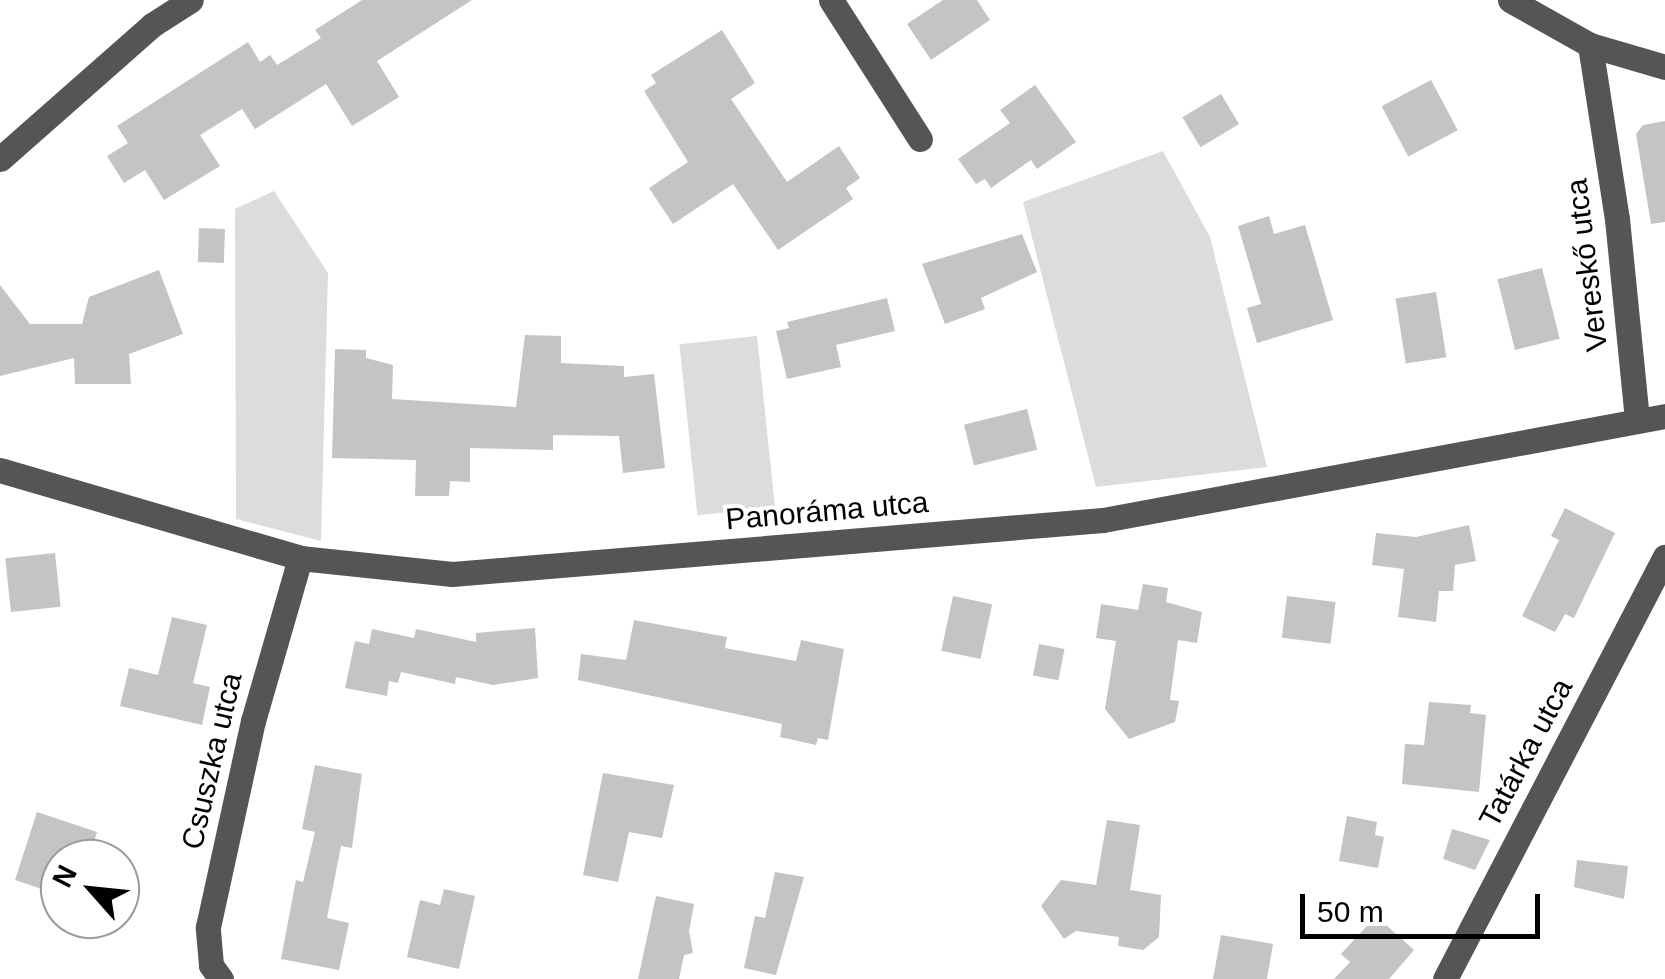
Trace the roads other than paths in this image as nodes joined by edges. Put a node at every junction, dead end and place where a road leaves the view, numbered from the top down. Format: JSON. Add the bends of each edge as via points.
{"nodes":[{"id":1,"x":191,"y":0,"type":"edge"},
{"id":2,"x":831,"y":0,"type":"edge"},
{"id":3,"x":1510,"y":0,"type":"edge"},
{"id":4,"x":1590,"y":44,"type":"junction"},
{"id":5,"x":1665,"y":67,"type":"edge"},
{"id":6,"x":920,"y":139,"type":"dead end"},
{"id":7,"x":0,"y":159,"type":"edge"},
{"id":8,"x":1665,"y":416,"type":"edge"},
{"id":9,"x":1637,"y":420,"type":"junction"},
{"id":10,"x":0,"y":470,"type":"edge"},
{"id":11,"x":1665,"y":557,"type":"edge"},
{"id":12,"x":300,"y":558,"type":"junction"},
{"id":13,"x":221,"y":979,"type":"edge"},
{"id":14,"x":1445,"y":979,"type":"edge"}],
"edges":[{"from":1,"to":7,"type":"street","via":[[152,25]]},
{"from":2,"to":6,"type":"street"},
{"from":3,"to":4,"type":"street"},
{"from":4,"to":5,"type":"street"},
{"from":4,"to":9,"type":"street","name":"Vereskő utca","via":[[1617,219]]},
{"from":8,"to":9,"type":"street","name":"Panoráma utca"},
{"from":9,"to":12,"type":"street","name":"Panoráma utca","via":[[1102,520],[452,574]]},
{"from":10,"to":12,"type":"street","name":"Panoráma utca"},
{"from":11,"to":14,"type":"street","name":"Tatárka utca"},
{"from":12,"to":13,"type":"street","name":"Csuszka utca","via":[[253,721],[208,927],[211,965]]}]}
